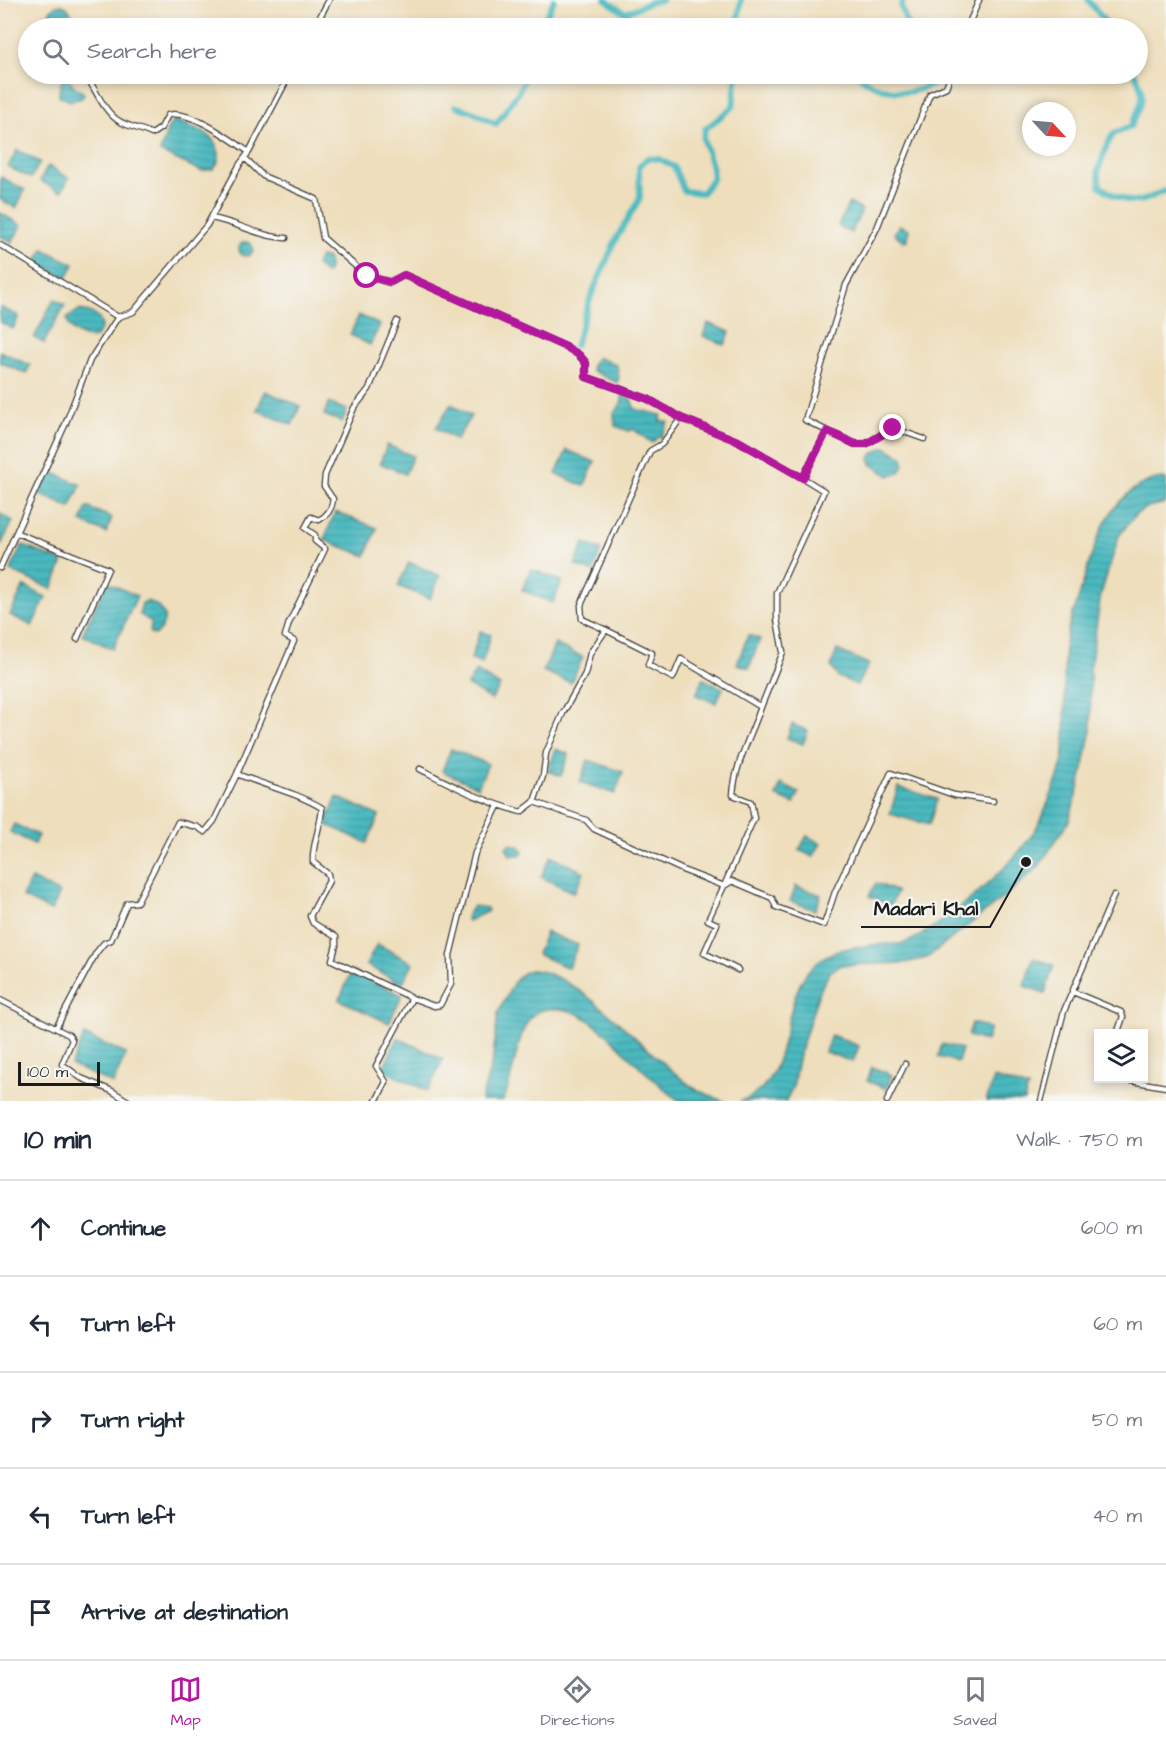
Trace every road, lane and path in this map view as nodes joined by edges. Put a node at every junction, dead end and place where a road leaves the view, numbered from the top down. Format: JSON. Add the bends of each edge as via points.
{"nodes":[{"id":1,"x":329,"y":0,"type":"edge"},
{"id":2,"x":979,"y":0,"type":"edge"},
{"id":3,"x":319,"y":18,"type":"edge"},
{"id":4,"x":971,"y":18,"type":"edge"},
{"id":5,"x":91,"y":84,"type":"edge"},
{"id":6,"x":285,"y":84,"type":"edge"},
{"id":7,"x":947,"y":84,"type":"edge"},
{"id":8,"x":249,"y":152,"type":"junction"},
{"id":9,"x":245,"y":158,"type":"junction"},
{"id":10,"x":211,"y":218,"type":"junction"},
{"id":11,"x":286,"y":238,"type":"dead end"},
{"id":12,"x":0,"y":245,"type":"edge"},
{"id":13,"x":118,"y":317,"type":"junction"},
{"id":14,"x":398,"y":321,"type":"dead end"},
{"id":15,"x":681,"y":418,"type":"junction"},
{"id":16,"x":827,"y":431,"type":"junction"},
{"id":17,"x":924,"y":439,"type":"dead end"},
{"id":18,"x":803,"y":478,"type":"junction"},
{"id":19,"x":17,"y":533,"type":"junction"},
{"id":20,"x":0,"y":568,"type":"edge"},
{"id":21,"x":606,"y":630,"type":"junction"},
{"id":22,"x":77,"y":639,"type":"dead end"},
{"id":23,"x":761,"y":707,"type":"junction"},
{"id":24,"x":420,"y":769,"type":"dead end"},
{"id":25,"x":237,"y":774,"type":"junction"},
{"id":26,"x":993,"y":801,"type":"dead end"},
{"id":27,"x":534,"y":802,"type":"junction"},
{"id":28,"x":498,"y":806,"type":"junction"},
{"id":29,"x":724,"y":886,"type":"junction"},
{"id":30,"x":1114,"y":895,"type":"dead end"},
{"id":31,"x":738,"y":970,"type":"dead end"},
{"id":32,"x":1072,"y":992,"type":"junction"},
{"id":33,"x":412,"y":998,"type":"junction"},
{"id":34,"x":0,"y":1000,"type":"edge"},
{"id":35,"x":56,"y":1028,"type":"junction"},
{"id":36,"x":1119,"y":1029,"type":"edge"},
{"id":37,"x":905,"y":1064,"type":"dead end"},
{"id":38,"x":1143,"y":1083,"type":"edge"},
{"id":39,"x":1166,"y":1087,"type":"edge"},
{"id":40,"x":128,"y":1101,"type":"edge"},
{"id":41,"x":376,"y":1101,"type":"edge"},
{"id":42,"x":887,"y":1101,"type":"edge"},
{"id":43,"x":1041,"y":1101,"type":"edge"}],
"edges":[{"from":1,"to":3,"type":"street"},
{"from":2,"to":4,"type":"street"},
{"from":5,"to":8,"type":"street","via":[[118,121],[152,134],[168,116],[189,117]]},
{"from":6,"to":8,"type":"street"},
{"from":7,"to":16,"type":"street","via":[[930,94],[877,228],[846,285],[805,420]]},
{"from":8,"to":9,"type":"street"},
{"from":9,"to":10,"type":"street"},
{"from":9,"to":15,"type":"street","via":[[263,177],[316,199],[323,238],[367,276],[390,282],[404,275],[476,306],[579,355],[586,363],[586,377],[648,399]]},
{"from":10,"to":11,"type":"street","via":[[273,238]]},
{"from":10,"to":13,"type":"street","via":[[133,312]]},
{"from":12,"to":13,"type":"street"},
{"from":13,"to":19,"type":"street","via":[[90,360],[66,425]]},
{"from":14,"to":25,"type":"street","via":[[369,389],[354,408],[326,475],[324,486],[333,499],[330,510],[319,520],[311,517],[305,528],[325,549],[289,623],[285,636],[294,642]]},
{"from":15,"to":18,"type":"street","via":[[740,442]]},
{"from":15,"to":21,"type":"street","via":[[662,444],[650,451],[581,605],[582,619]]},
{"from":16,"to":17,"type":"street","via":[[855,444],[866,444],[893,428]]},
{"from":16,"to":18,"type":"street"},
{"from":18,"to":23,"type":"street","via":[[824,491],[777,593],[783,652]]},
{"from":19,"to":20,"type":"street"},
{"from":19,"to":22,"type":"street","via":[[108,569]]},
{"from":21,"to":23,"type":"street","via":[[652,653],[648,665],[673,678],[681,659]]},
{"from":21,"to":27,"type":"street","via":[[590,653],[585,674],[563,712],[546,753]]},
{"from":23,"to":29,"type":"street","via":[[741,756],[733,795],[751,802],[754,818]]},
{"from":24,"to":28,"type":"street"},
{"from":25,"to":33,"type":"street","via":[[322,808],[312,851],[313,862],[328,874],[328,881],[310,916],[313,923],[336,938],[332,960]]},
{"from":25,"to":35,"type":"street","via":[[206,832],[178,822],[137,902],[127,903],[111,940],[96,953]]},
{"from":26,"to":29,"type":"street","via":[[954,795],[891,773],[824,925],[776,907],[772,898],[732,881]]},
{"from":27,"to":28,"type":"street","via":[[520,812]]},
{"from":27,"to":29,"type":"street","via":[[586,820],[594,829]]},
{"from":28,"to":33,"type":"street","via":[[476,852],[450,955],[451,984],[440,1005]]},
{"from":29,"to":31,"type":"street","via":[[708,920],[717,924],[704,953]]},
{"from":30,"to":32,"type":"street"},
{"from":32,"to":36,"type":"street","via":[[1120,1012],[1123,1017]]},
{"from":32,"to":43,"type":"street"},
{"from":33,"to":41,"type":"street","via":[[376,1066],[386,1082]]},
{"from":34,"to":35,"type":"street"},
{"from":35,"to":40,"type":"street","via":[[72,1040],[62,1064]]},
{"from":37,"to":42,"type":"street"},
{"from":38,"to":39,"type":"street"}]}
